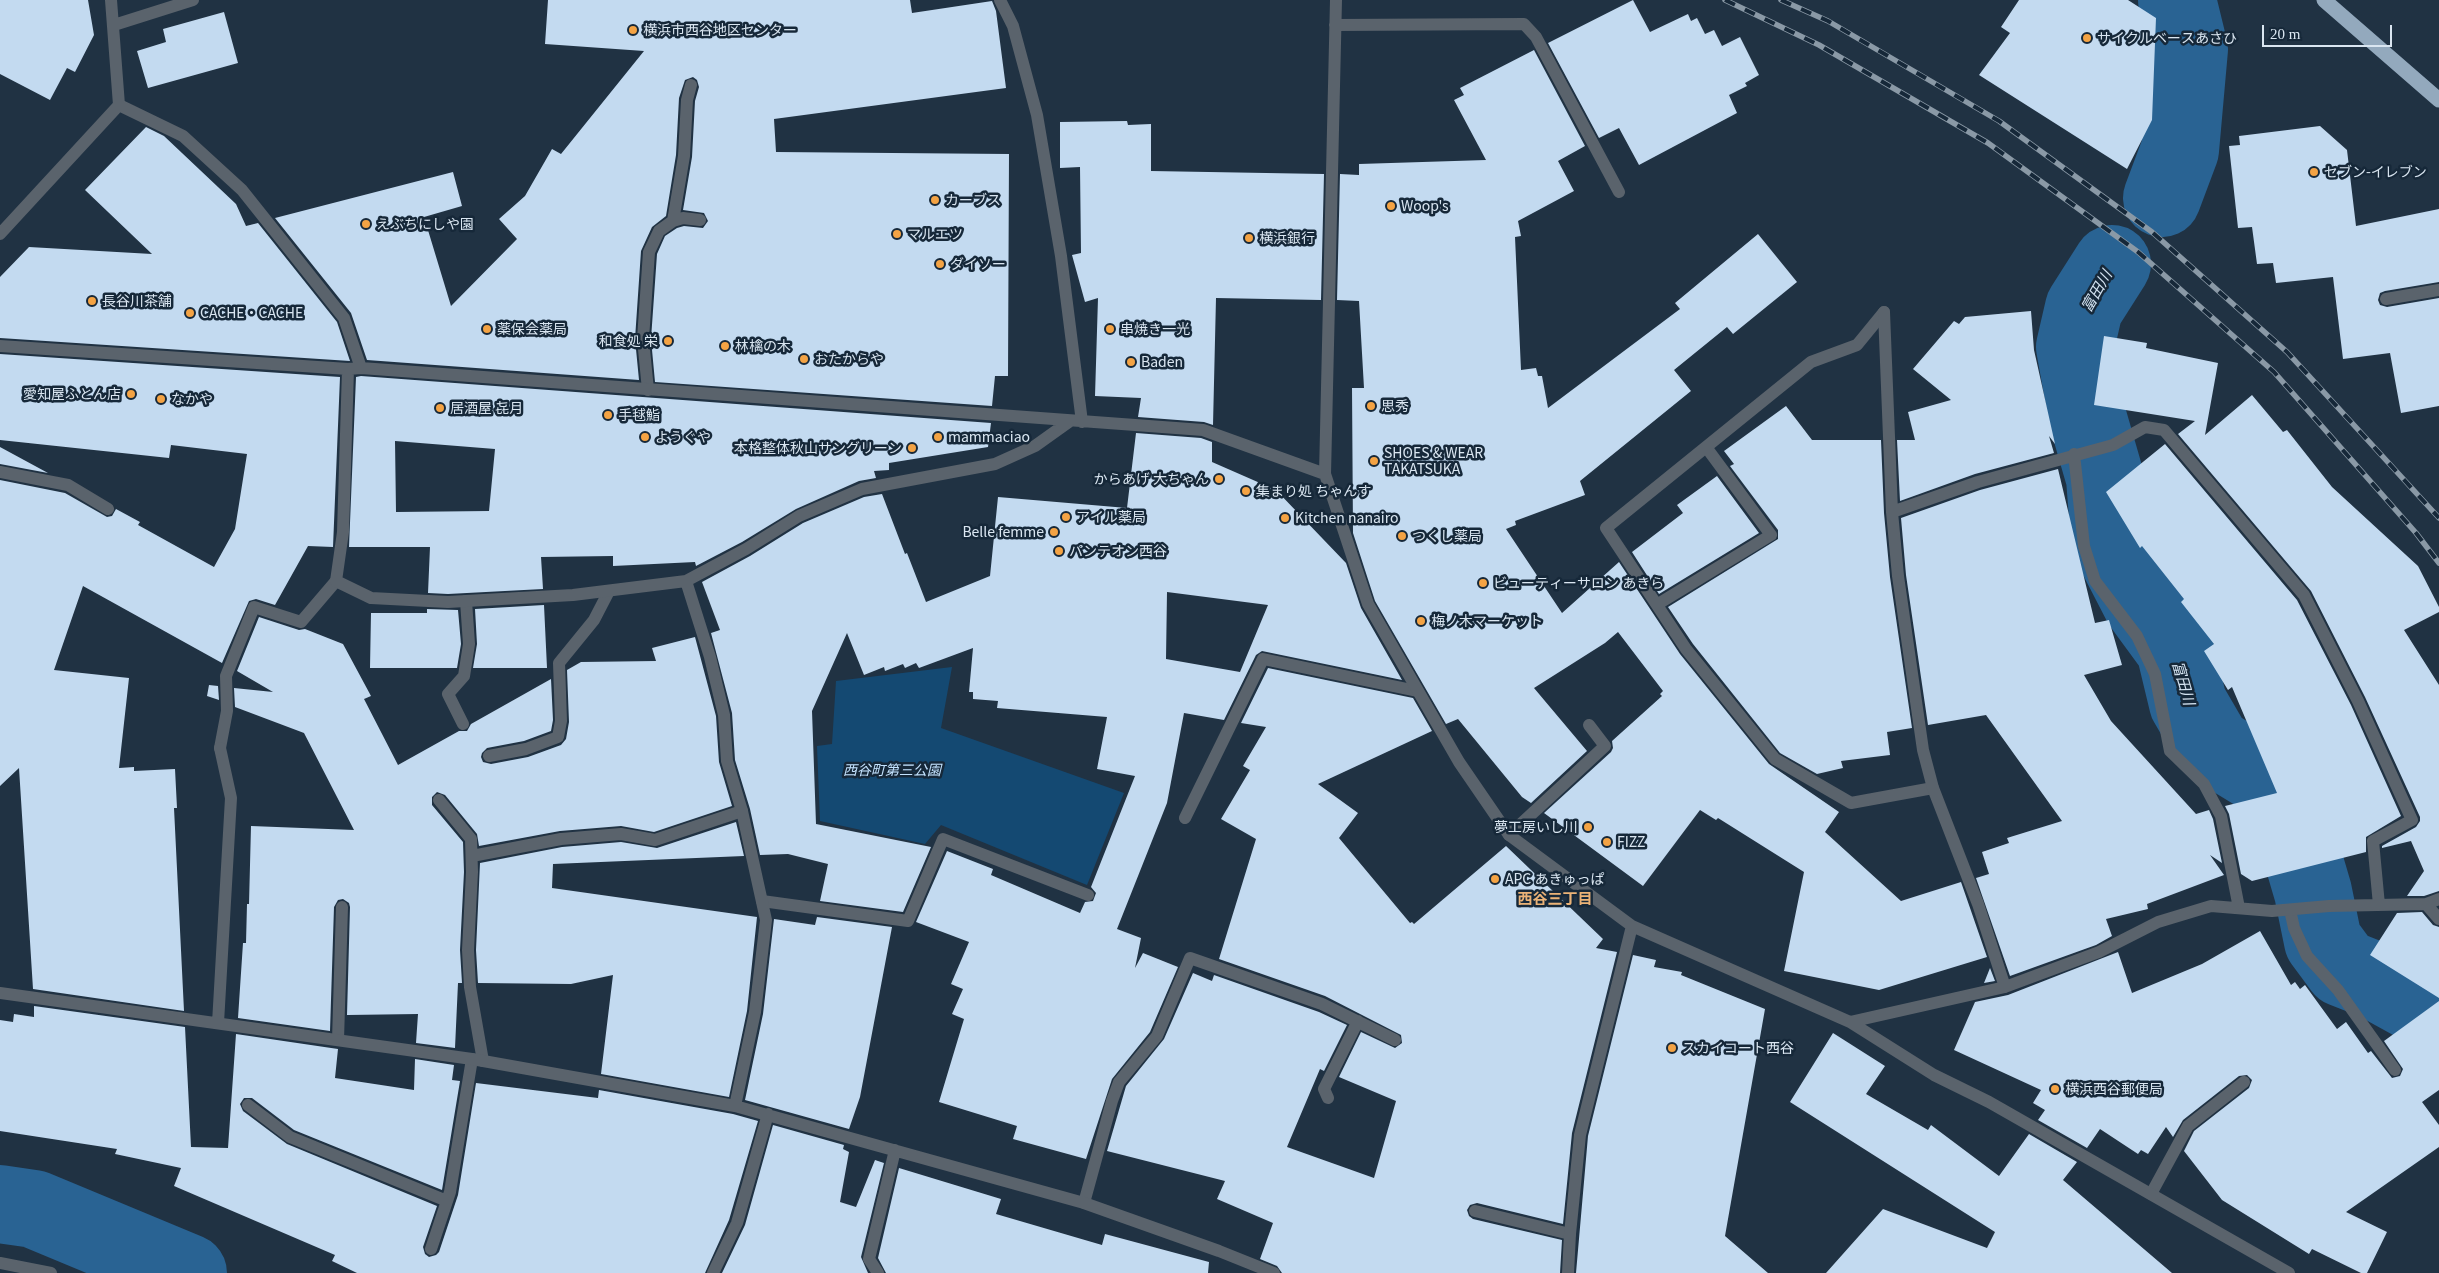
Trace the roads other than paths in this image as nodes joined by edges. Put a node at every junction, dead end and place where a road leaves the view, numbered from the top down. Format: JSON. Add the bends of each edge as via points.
{"nodes":[{"id":1,"x":111,"y":0,"type":"edge"},
{"id":2,"x":193,"y":0,"type":"edge"},
{"id":3,"x":1000,"y":0,"type":"edge"},
{"id":4,"x":1336,"y":0,"type":"edge"},
{"id":5,"x":2324,"y":0,"type":"edge"},
{"id":6,"x":114,"y":25,"type":"junction"},
{"id":7,"x":1335,"y":25,"type":"junction"},
{"id":8,"x":691,"y":85,"type":"dead end"},
{"id":9,"x":2439,"y":100,"type":"edge"},
{"id":10,"x":119,"y":106,"type":"junction"},
{"id":11,"x":1619,"y":192,"type":"dead end"},
{"id":12,"x":700,"y":220,"type":"dead end"},
{"id":13,"x":674,"y":221,"type":"junction"},
{"id":14,"x":0,"y":234,"type":"edge"},
{"id":15,"x":2439,"y":290,"type":"edge"},
{"id":16,"x":2386,"y":299,"type":"dead end"},
{"id":17,"x":0,"y":346,"type":"edge"},
{"id":18,"x":354,"y":369,"type":"junction"},
{"id":19,"x":648,"y":390,"type":"junction"},
{"id":20,"x":1076,"y":422,"type":"junction"},
{"id":21,"x":1706,"y":447,"type":"junction"},
{"id":22,"x":2080,"y":452,"type":"junction"},
{"id":23,"x":0,"y":472,"type":"edge"},
{"id":24,"x":1325,"y":474,"type":"junction"},
{"id":25,"x":108,"y":510,"type":"dead end"},
{"id":26,"x":1892,"y":512,"type":"junction"},
{"id":27,"x":336,"y":581,"type":"junction"},
{"id":28,"x":686,"y":581,"type":"junction"},
{"id":29,"x":609,"y":591,"type":"junction"},
{"id":30,"x":466,"y":601,"type":"junction"},
{"id":31,"x":1658,"y":604,"type":"junction"},
{"id":32,"x":1418,"y":691,"type":"junction"},
{"id":33,"x":464,"y":724,"type":"dead end"},
{"id":34,"x":1589,"y":725,"type":"dead end"},
{"id":35,"x":489,"y":756,"type":"dead end"},
{"id":36,"x":1933,"y":788,"type":"junction"},
{"id":37,"x":439,"y":800,"type":"dead end"},
{"id":38,"x":742,"y":811,"type":"junction"},
{"id":39,"x":1185,"y":818,"type":"dead end"},
{"id":40,"x":1509,"y":835,"type":"junction"},
{"id":41,"x":472,"y":856,"type":"junction"},
{"id":42,"x":1088,"y":895,"type":"dead end"},
{"id":43,"x":2439,"y":899,"type":"edge"},
{"id":44,"x":762,"y":901,"type":"junction"},
{"id":45,"x":2426,"y":904,"type":"junction"},
{"id":46,"x":2379,"y":905,"type":"junction"},
{"id":47,"x":342,"y":907,"type":"dead end"},
{"id":48,"x":2239,"y":908,"type":"junction"},
{"id":49,"x":2290,"y":910,"type":"junction"},
{"id":50,"x":2439,"y":919,"type":"edge"},
{"id":51,"x":1632,"y":926,"type":"junction"},
{"id":52,"x":2005,"y":987,"type":"junction"},
{"id":53,"x":0,"y":993,"type":"edge"},
{"id":54,"x":1358,"y":1021,"type":"junction"},
{"id":55,"x":1850,"y":1022,"type":"junction"},
{"id":56,"x":218,"y":1024,"type":"junction"},
{"id":57,"x":338,"y":1040,"type":"junction"},
{"id":58,"x":1395,"y":1040,"type":"dead end"},
{"id":59,"x":477,"y":1060,"type":"junction"},
{"id":60,"x":2395,"y":1070,"type":"dead end"},
{"id":61,"x":2244,"y":1082,"type":"dead end"},
{"id":62,"x":1328,"y":1098,"type":"dead end"},
{"id":63,"x":248,"y":1105,"type":"dead end"},
{"id":64,"x":735,"y":1106,"type":"junction"},
{"id":65,"x":768,"y":1114,"type":"junction"},
{"id":66,"x":895,"y":1150,"type":"junction"},
{"id":67,"x":2151,"y":1194,"type":"junction"},
{"id":68,"x":447,"y":1201,"type":"junction"},
{"id":69,"x":1084,"y":1203,"type":"junction"},
{"id":70,"x":1475,"y":1211,"type":"dead end"},
{"id":71,"x":1570,"y":1234,"type":"junction"},
{"id":72,"x":432,"y":1249,"type":"dead end"},
{"id":73,"x":0,"y":1263,"type":"edge"},
{"id":74,"x":51,"y":1273,"type":"edge"},
{"id":75,"x":712,"y":1273,"type":"edge"},
{"id":76,"x":878,"y":1273,"type":"edge"},
{"id":77,"x":1274,"y":1273,"type":"edge"},
{"id":78,"x":1568,"y":1273,"type":"edge"},
{"id":79,"x":2289,"y":1273,"type":"edge"}],
"edges":[{"from":1,"to":6,"type":"street"},
{"from":2,"to":6,"type":"street"},
{"from":3,"to":20,"type":"street","via":[[1013,26],[1036,115],[1061,256]]},
{"from":4,"to":7,"type":"street"},
{"from":5,"to":9,"type":"highway"},
{"from":6,"to":10,"type":"street"},
{"from":7,"to":11,"type":"street","via":[[1524,24],[1536,37]]},
{"from":7,"to":24,"type":"street"},
{"from":8,"to":13,"type":"street","via":[[686,100],[684,156]]},
{"from":10,"to":14,"type":"street"},
{"from":10,"to":18,"type":"street","via":[[183,136],[242,190],[344,318]]},
{"from":12,"to":13,"type":"street","via":[[683,218]]},
{"from":13,"to":19,"type":"street","via":[[659,230],[649,252],[643,339]]},
{"from":15,"to":16,"type":"street"},
{"from":17,"to":18,"type":"street"},
{"from":18,"to":19,"type":"street"},
{"from":18,"to":27,"type":"street","via":[[343,532]]},
{"from":19,"to":20,"type":"street"},
{"from":20,"to":24,"type":"street","via":[[1203,430]]},
{"from":20,"to":28,"type":"street","via":[[995,464],[862,489],[800,516]]},
{"from":21,"to":26,"type":"street","via":[[1811,362],[1857,345],[1884,312]]},
{"from":21,"to":31,"type":"street","via":[[1606,528]]},
{"from":21,"to":31,"type":"street","via":[[1771,535]]},
{"from":22,"to":26,"type":"street"},
{"from":22,"to":46,"type":"street","via":[[2113,445],[2145,427],[2164,430],[2304,595],[2358,701],[2412,820],[2373,841]]},
{"from":22,"to":48,"type":"street","via":[[2084,546],[2095,581],[2137,636],[2155,674],[2170,752],[2204,784],[2221,816]]},
{"from":23,"to":25,"type":"street","via":[[68,485]]},
{"from":24,"to":32,"type":"street","via":[[1368,604]]},
{"from":26,"to":36,"type":"street","via":[[1923,750]]},
{"from":27,"to":30,"type":"street","via":[[371,598]]},
{"from":27,"to":56,"type":"street","via":[[301,622],[254,607],[226,676],[227,711],[220,748],[231,798]]},
{"from":28,"to":29,"type":"street"},
{"from":28,"to":38,"type":"street","via":[[710,657],[724,715],[728,761]]},
{"from":29,"to":30,"type":"street"},
{"from":29,"to":35,"type":"street","via":[[594,620],[559,662],[561,721],[558,737],[526,749]]},
{"from":30,"to":33,"type":"street","via":[[469,644],[464,676],[448,694]]},
{"from":31,"to":36,"type":"street","via":[[1686,650],[1775,759],[1852,803]]},
{"from":32,"to":39,"type":"street","via":[[1263,659]]},
{"from":32,"to":40,"type":"street","via":[[1459,762]]},
{"from":34,"to":40,"type":"street","via":[[1604,746]]},
{"from":36,"to":52,"type":"street","via":[[1978,904]]},
{"from":37,"to":41,"type":"street","via":[[471,839]]},
{"from":38,"to":41,"type":"street","via":[[655,840],[621,834],[591,836]]},
{"from":38,"to":44,"type":"street"},
{"from":40,"to":51,"type":"street"},
{"from":41,"to":59,"type":"street","via":[[468,950]]},
{"from":42,"to":44,"type":"street","via":[[943,839],[908,921]]},
{"from":43,"to":45,"type":"street"},
{"from":44,"to":64,"type":"street","via":[[766,920],[755,1012]]},
{"from":45,"to":46,"type":"street"},
{"from":45,"to":50,"type":"street"},
{"from":46,"to":49,"type":"street"},
{"from":47,"to":57,"type":"street"},
{"from":48,"to":49,"type":"street"},
{"from":48,"to":52,"type":"street","via":[[2211,906],[2158,922],[2099,952]]},
{"from":49,"to":60,"type":"street","via":[[2307,956],[2338,990]]},
{"from":51,"to":55,"type":"street"},
{"from":51,"to":71,"type":"street","via":[[1580,1135]]},
{"from":52,"to":55,"type":"street"},
{"from":53,"to":56,"type":"street"},
{"from":54,"to":58,"type":"street"},
{"from":54,"to":62,"type":"street","via":[[1324,1090]]},
{"from":54,"to":69,"type":"street","via":[[1322,1004],[1190,958],[1157,1036],[1119,1082]]},
{"from":55,"to":67,"type":"street","via":[[1934,1075],[1989,1102]]},
{"from":56,"to":57,"type":"street"},
{"from":57,"to":59,"type":"street"},
{"from":59,"to":64,"type":"street"},
{"from":59,"to":68,"type":"street"},
{"from":61,"to":67,"type":"street","via":[[2188,1126]]},
{"from":63,"to":68,"type":"street","via":[[290,1137]]},
{"from":64,"to":65,"type":"street"},
{"from":65,"to":66,"type":"street"},
{"from":65,"to":75,"type":"street","via":[[737,1223]]},
{"from":66,"to":69,"type":"street"},
{"from":66,"to":76,"type":"street","via":[[869,1259]]},
{"from":67,"to":79,"type":"street"},
{"from":68,"to":72,"type":"street"},
{"from":69,"to":77,"type":"street","via":[[1219,1250]]},
{"from":70,"to":71,"type":"street"},
{"from":71,"to":78,"type":"street"},
{"from":73,"to":74,"type":"street"}]}
